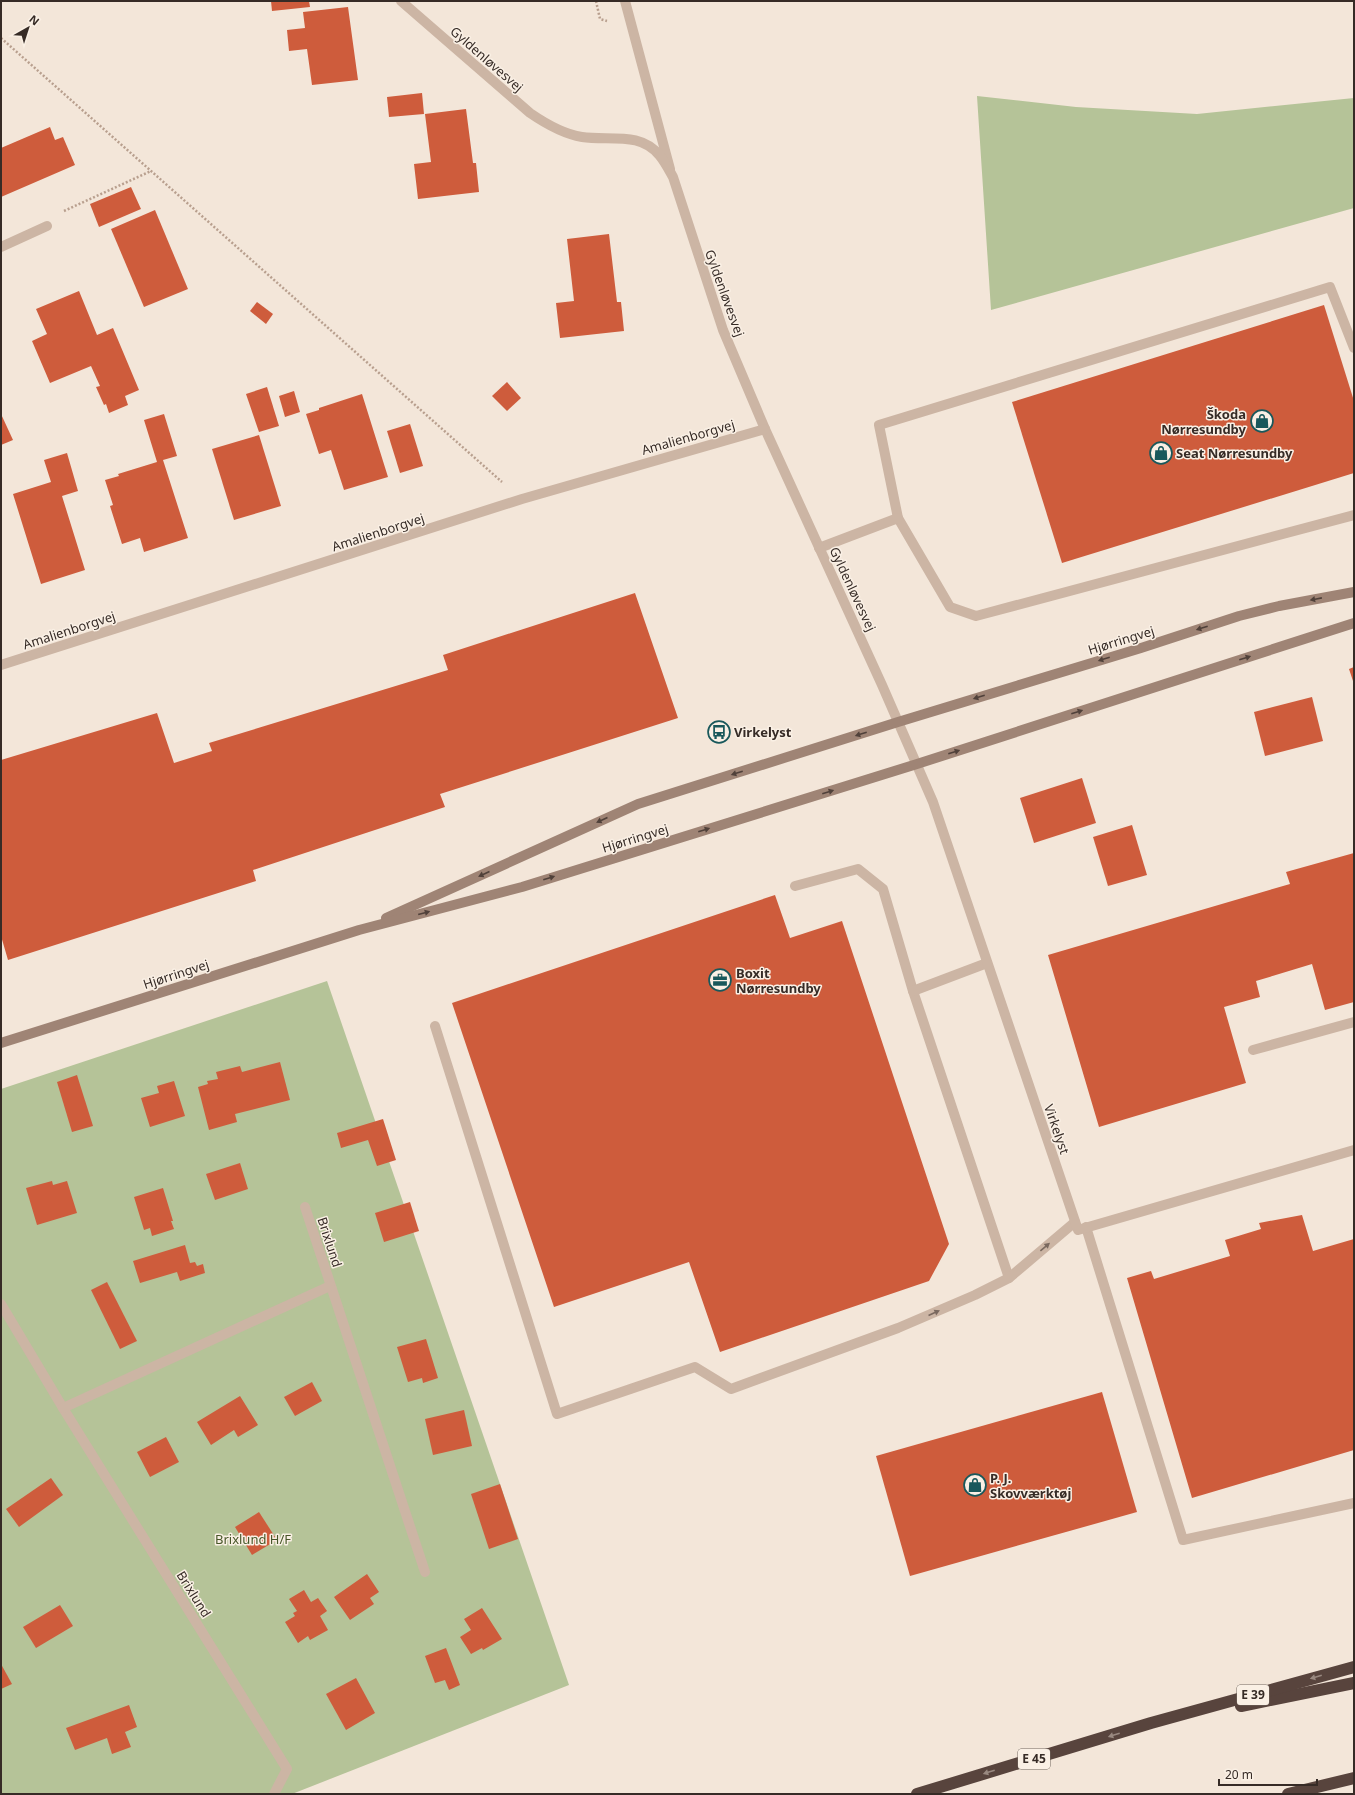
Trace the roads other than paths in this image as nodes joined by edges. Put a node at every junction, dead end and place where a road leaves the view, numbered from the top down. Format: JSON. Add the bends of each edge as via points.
{"nodes":[{"id":1,"x":401,"y":1,"type":"edge"},
{"id":2,"x":625,"y":2,"type":"edge"},
{"id":3,"x":672,"y":177,"type":"junction"},
{"id":4,"x":47,"y":226,"type":"road end"},
{"id":5,"x":1,"y":247,"type":"edge"},
{"id":6,"x":1354,"y":348,"type":"edge"},
{"id":7,"x":765,"y":429,"type":"junction"},
{"id":8,"x":1354,"y":515,"type":"edge"},
{"id":9,"x":898,"y":518,"type":"junction"},
{"id":10,"x":819,"y":548,"type":"junction"},
{"id":11,"x":1354,"y":592,"type":"edge"},
{"id":12,"x":1354,"y":623,"type":"edge"},
{"id":13,"x":1,"y":665,"type":"edge"},
{"id":14,"x":898,"y":722,"type":"junction"},
{"id":15,"x":917,"y":764,"type":"junction"},
{"id":16,"x":795,"y":886,"type":"dead end"},
{"id":17,"x":359,"y":930,"type":"junction"},
{"id":18,"x":987,"y":963,"type":"junction"},
{"id":19,"x":913,"y":991,"type":"junction"},
{"id":20,"x":1354,"y":1022,"type":"edge"},
{"id":21,"x":435,"y":1026,"type":"dead end"},
{"id":22,"x":1,"y":1043,"type":"edge"},
{"id":23,"x":1253,"y":1050,"type":"dead end"},
{"id":24,"x":1354,"y":1150,"type":"edge"},
{"id":25,"x":305,"y":1207,"type":"dead end"},
{"id":26,"x":1075,"y":1222,"type":"junction"},
{"id":27,"x":1086,"y":1227,"type":"junction"},
{"id":28,"x":1009,"y":1278,"type":"junction"},
{"id":29,"x":330,"y":1286,"type":"junction"},
{"id":30,"x":1,"y":1304,"type":"edge"},
{"id":31,"x":63,"y":1408,"type":"junction"},
{"id":32,"x":1354,"y":1503,"type":"edge"},
{"id":33,"x":425,"y":1572,"type":"dead end"},
{"id":34,"x":1354,"y":1667,"type":"edge"},
{"id":35,"x":1354,"y":1684,"type":"edge"},
{"id":36,"x":1151,"y":1723,"type":"junction"},
{"id":37,"x":1354,"y":1778,"type":"edge"},
{"id":38,"x":274,"y":1794,"type":"edge"},
{"id":39,"x":916,"y":1794,"type":"edge"},
{"id":40,"x":1288,"y":1794,"type":"edge"}],
"edges":[{"from":1,"to":3,"type":"street","name":"Gyldenløvesvej","via":[[545,124],[583,137],[628,139],[644,143],[660,155]]},
{"from":2,"to":3,"type":"street"},
{"from":3,"to":7,"type":"street","name":"Gyldenløvesvej","via":[[723,330]]},
{"from":4,"to":5,"type":"street"},
{"from":6,"to":9,"type":"street","via":[[1330,287],[879,425]]},
{"from":7,"to":10,"type":"street","name":"Gyldenløvesvej"},
{"from":7,"to":13,"type":"street","name":"Amalienborgvej","via":[[522,499]]},
{"from":8,"to":9,"type":"street","via":[[976,616],[950,607]]},
{"from":9,"to":10,"type":"street"},
{"from":10,"to":14,"type":"street","name":"Gyldenløvesvej"},
{"from":11,"to":14,"type":"main road","name":"Hjørringvej","one_way":true,"via":[[1239,616]]},
{"from":15,"to":12,"type":"main road","name":"Hjørringvej","one_way":true},
{"from":14,"to":15,"type":"street"},
{"from":14,"to":17,"type":"main road","name":"Hjørringvej","one_way":true,"via":[[638,804]]},
{"from":17,"to":15,"type":"main road","name":"Hjørringvej","one_way":true,"via":[[522,887]]},
{"from":15,"to":18,"type":"street","name":"Virkelyst","via":[[933,802]]},
{"from":16,"to":19,"type":"street","via":[[858,869],[883,889]]},
{"from":17,"to":22,"type":"main road","name":"Hjørringvej"},
{"from":18,"to":19,"type":"street"},
{"from":18,"to":26,"type":"street","name":"Virkelyst"},
{"from":19,"to":28,"type":"street"},
{"from":20,"to":23,"type":"street"},
{"from":21,"to":28,"type":"street","one_way":true,"via":[[557,1414],[695,1367],[731,1389],[898,1328]]},
{"from":24,"to":27,"type":"street"},
{"from":25,"to":29,"type":"street","name":"Brixlund"},
{"from":26,"to":27,"type":"street","via":[[1078,1230]]},
{"from":28,"to":26,"type":"street","one_way":true},
{"from":27,"to":32,"type":"street","via":[[1183,1540]]},
{"from":29,"to":31,"type":"street","name":"Brixlund"},
{"from":29,"to":33,"type":"street","name":"Brixlund"},
{"from":30,"to":31,"type":"street","name":"Brixlund"},
{"from":31,"to":38,"type":"street","name":"Brixlund","via":[[287,1769]]},
{"from":34,"to":36,"type":"highway","number":"E 39","one_way":true},
{"from":35,"to":36,"type":"highway","number":"E 45"},
{"from":36,"to":39,"type":"highway","number":"E 45","one_way":true},
{"from":37,"to":40,"type":"highway"}]}
